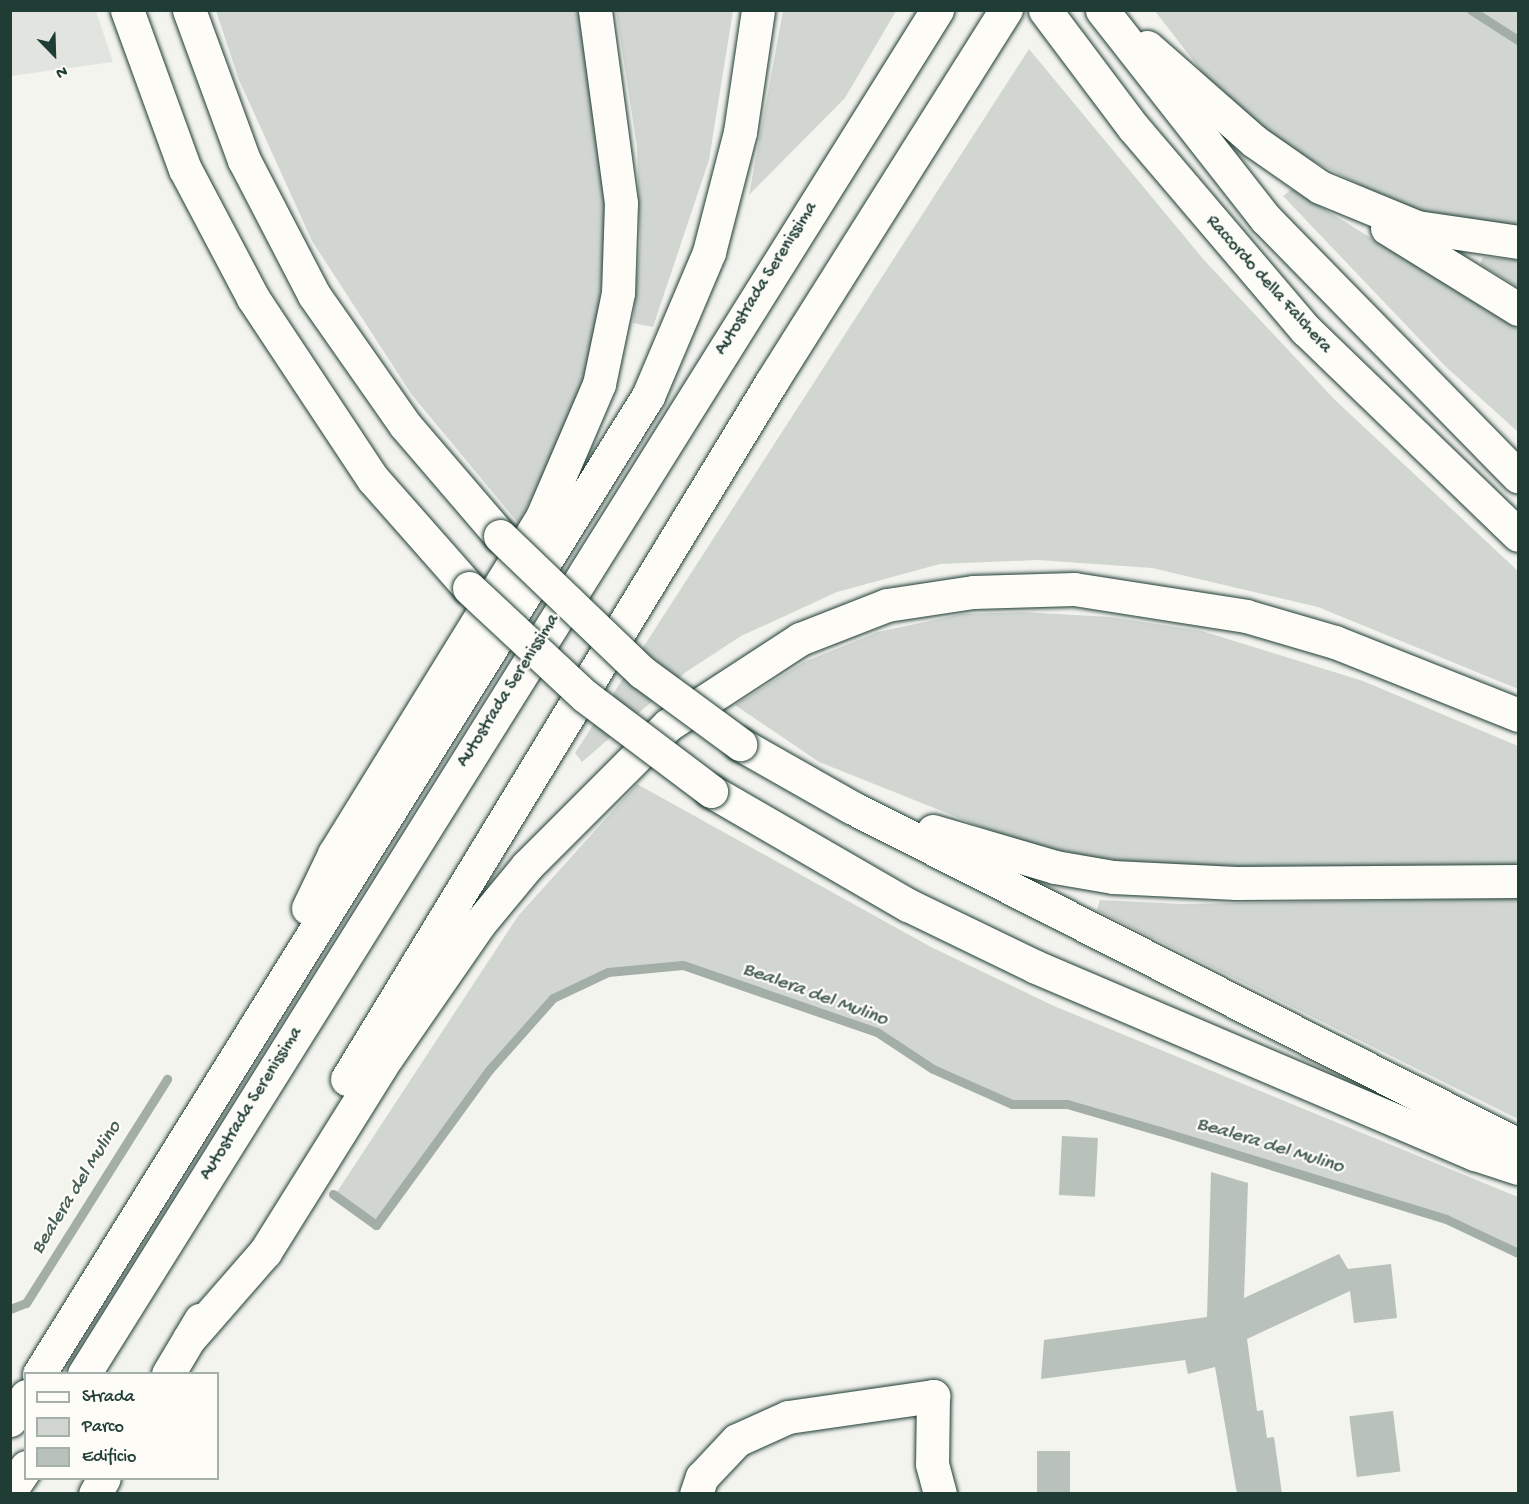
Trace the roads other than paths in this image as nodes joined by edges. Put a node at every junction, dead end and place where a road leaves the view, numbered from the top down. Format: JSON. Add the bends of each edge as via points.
{"nodes":[{"id":1,"x":127,"y":10,"type":"edge"},
{"id":2,"x":189,"y":10,"type":"edge"},
{"id":3,"x":595,"y":10,"type":"edge"},
{"id":4,"x":758,"y":10,"type":"edge"},
{"id":5,"x":937,"y":10,"type":"edge"},
{"id":6,"x":1006,"y":10,"type":"edge"},
{"id":7,"x":1045,"y":10,"type":"edge"},
{"id":8,"x":1104,"y":10,"type":"edge"},
{"id":9,"x":1320,"y":187,"type":"junction"},
{"id":10,"x":1518,"y":242,"type":"edge"},
{"id":11,"x":1518,"y":309,"type":"edge"},
{"id":12,"x":1518,"y":476,"type":"edge"},
{"id":13,"x":1518,"y":535,"type":"edge"},
{"id":14,"x":1518,"y":715,"type":"edge"},
{"id":15,"x":850,"y":807,"type":"junction"},
{"id":16,"x":1518,"y":881,"type":"edge"},
{"id":17,"x":231,"y":1066,"type":"junction"},
{"id":18,"x":1518,"y":1145,"type":"edge"},
{"id":19,"x":1518,"y":1168,"type":"edge"},
{"id":20,"x":189,"y":1339,"type":"junction"},
{"id":21,"x":40,"y":1372,"type":"edge"},
{"id":22,"x":85,"y":1372,"type":"edge"},
{"id":23,"x":169,"y":1372,"type":"edge"},
{"id":24,"x":24,"y":1399,"type":"edge"},
{"id":25,"x":10,"y":1420,"type":"edge"},
{"id":26,"x":24,"y":1470,"type":"edge"},
{"id":27,"x":103,"y":1480,"type":"edge"},
{"id":28,"x":10,"y":1491,"type":"edge"},
{"id":29,"x":95,"y":1494,"type":"edge"},
{"id":30,"x":696,"y":1494,"type":"edge"},
{"id":31,"x":940,"y":1494,"type":"edge"}],
"edges":[{"from":1,"to":19,"type":"main road","bridge":true,"via":[[185,169],[253,298],[373,479],[469,588],[617,722],[711,791],[908,905],[1036,968],[1475,1154]]},
{"from":2,"to":15,"type":"main road","bridge":true,"via":[[244,160],[315,295],[405,425],[500,536],[633,664],[740,744]]},
{"from":3,"to":17,"type":"main road","via":[[621,203],[618,293],[588,421],[543,518],[334,854]]},
{"from":4,"to":17,"type":"main road","via":[[740,132],[709,252],[648,396]]},
{"from":5,"to":22,"type":"main road","name":"Autostrada Serenissima"},
{"from":6,"to":20,"type":"main road","via":[[766,391]]},
{"from":7,"to":13,"type":"main road","name":"Raccordo della Falchera","via":[[1227,241],[1306,330]]},
{"from":8,"to":9,"type":"main road","via":[[1254,141]]},
{"from":8,"to":12,"type":"main road","via":[[1266,219]]},
{"from":9,"to":10,"type":"main road","via":[[1418,227]]},
{"from":9,"to":11,"type":"main road"},
{"from":14,"to":20,"type":"main road","via":[[1346,646],[1246,616],[1074,589],[974,592],[887,605],[800,639],[668,725],[527,866],[479,924],[387,1057],[265,1252]]},
{"from":15,"to":16,"type":"main road","via":[[1055,867],[1113,877],[1236,883]]},
{"from":15,"to":18,"type":"main road"},
{"from":17,"to":21,"type":"main road"},
{"from":20,"to":23,"type":"main road"},
{"from":24,"to":25,"type":"main road"},
{"from":26,"to":28,"type":"main road"},
{"from":27,"to":29,"type":"main road"},
{"from":30,"to":31,"type":"main road","via":[[702,1476],[737,1440],[788,1417],[933,1396],[932,1464]]}]}
